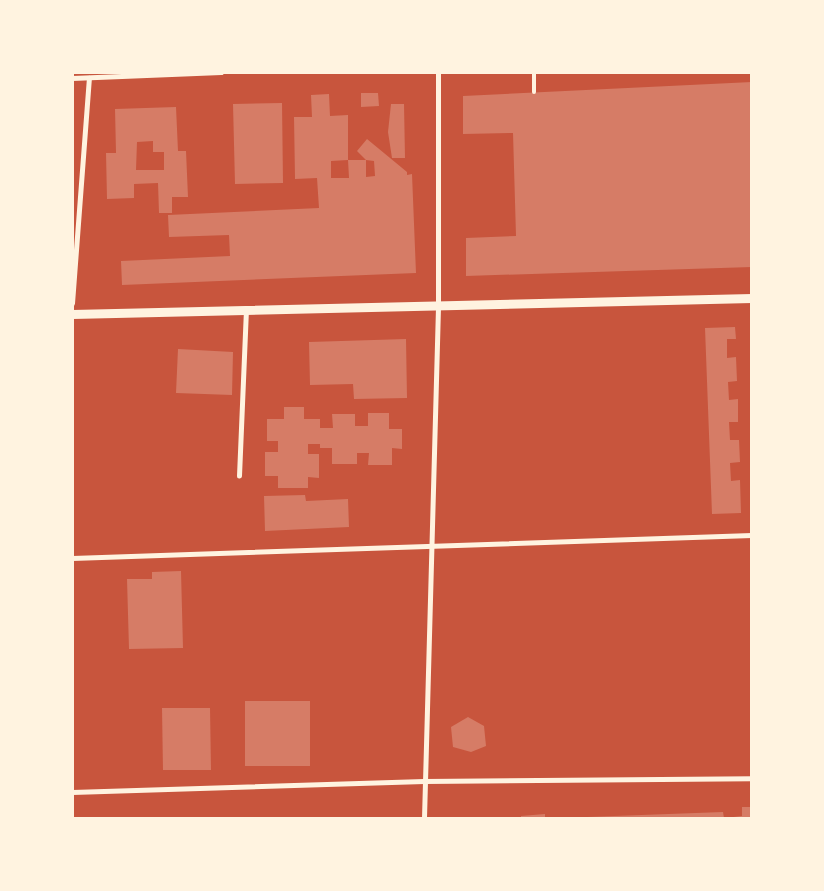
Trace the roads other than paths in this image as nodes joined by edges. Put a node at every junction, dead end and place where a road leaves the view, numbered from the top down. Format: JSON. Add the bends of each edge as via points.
{"nodes":[{"id":1,"x":221,"y":72,"type":"edge"},
{"id":2,"x":438,"y":72,"type":"edge"},
{"id":3,"x":534,"y":72,"type":"edge"},
{"id":4,"x":72,"y":78,"type":"edge"},
{"id":5,"x":89,"y":78,"type":"junction"},
{"id":6,"x":534,"y":92,"type":"dead end"},
{"id":7,"x":752,"y":298,"type":"edge"},
{"id":8,"x":72,"y":302,"type":"edge"},
{"id":9,"x":438,"y":306,"type":"junction"},
{"id":10,"x":246,"y":310,"type":"junction"},
{"id":11,"x":72,"y":314,"type":"edge"},
{"id":12,"x":239,"y":476,"type":"dead end"},
{"id":13,"x":752,"y":535,"type":"edge"},
{"id":14,"x":433,"y":546,"type":"junction"},
{"id":15,"x":72,"y":558,"type":"edge"},
{"id":16,"x":752,"y":778,"type":"edge"},
{"id":17,"x":424,"y":781,"type":"junction"},
{"id":18,"x":72,"y":792,"type":"edge"},
{"id":19,"x":424,"y":818,"type":"edge"}],
"edges":[{"from":1,"to":5,"type":"street"},
{"from":2,"to":9,"type":"street"},
{"from":3,"to":6,"type":"lane"},
{"from":4,"to":5,"type":"street"},
{"from":5,"to":8,"type":"street"},
{"from":7,"to":9,"type":"street"},
{"from":9,"to":10,"type":"street"},
{"from":9,"to":14,"type":"street"},
{"from":10,"to":11,"type":"street"},
{"from":10,"to":12,"type":"street"},
{"from":13,"to":14,"type":"street"},
{"from":14,"to":15,"type":"street"},
{"from":14,"to":17,"type":"street"},
{"from":16,"to":17,"type":"street"},
{"from":17,"to":18,"type":"street"},
{"from":17,"to":19,"type":"street"}]}
